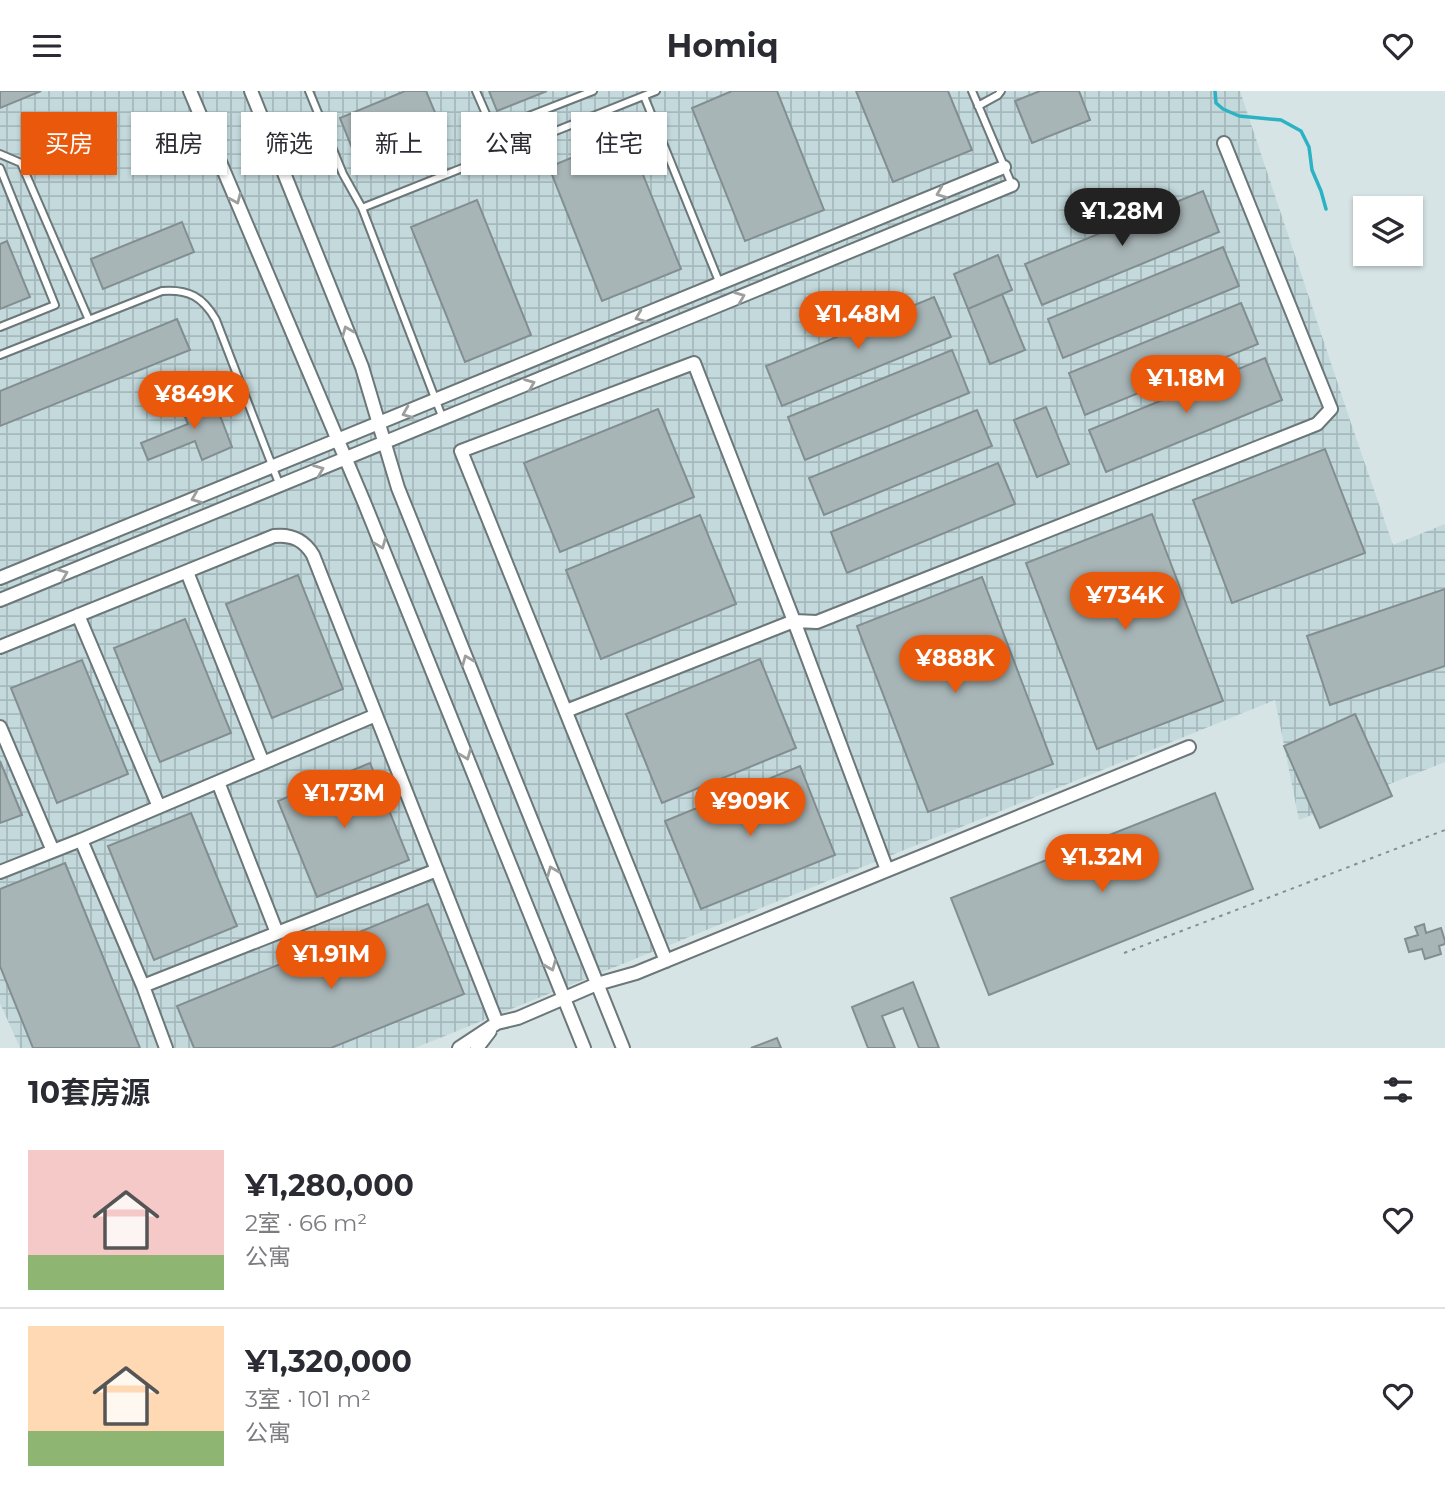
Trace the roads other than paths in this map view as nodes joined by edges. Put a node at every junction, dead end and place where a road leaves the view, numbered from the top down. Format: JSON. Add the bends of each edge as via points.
{"nodes":[{"id":1,"x":190,"y":91,"type":"edge"},
{"id":2,"x":251,"y":91,"type":"edge"},
{"id":3,"x":309,"y":91,"type":"edge"},
{"id":4,"x":476,"y":91,"type":"edge"},
{"id":5,"x":593,"y":91,"type":"edge"},
{"id":6,"x":656,"y":91,"type":"edge"},
{"id":7,"x":972,"y":91,"type":"edge"},
{"id":8,"x":1001,"y":91,"type":"edge"},
{"id":9,"x":644,"y":96,"type":"junction"},
{"id":10,"x":978,"y":106,"type":"junction"},
{"id":11,"x":1224,"y":143,"type":"dead end"},
{"id":12,"x":0,"y":154,"type":"edge"},
{"id":13,"x":1004,"y":167,"type":"junction"},
{"id":14,"x":0,"y":168,"type":"edge"},
{"id":15,"x":1012,"y":185,"type":"joint"},
{"id":16,"x":362,"y":208,"type":"junction"},
{"id":17,"x":720,"y":283,"type":"junction"},
{"id":18,"x":89,"y":320,"type":"junction"},
{"id":19,"x":0,"y":327,"type":"edge"},
{"id":20,"x":0,"y":355,"type":"edge"},
{"id":21,"x":435,"y":401,"type":"junction"},
{"id":22,"x":443,"y":419,"type":"junction"},
{"id":23,"x":379,"y":424,"type":"junction"},
{"id":24,"x":338,"y":440,"type":"junction"},
{"id":25,"x":384,"y":443,"type":"junction"},
{"id":26,"x":346,"y":459,"type":"junction"},
{"id":27,"x":273,"y":467,"type":"junction"},
{"id":28,"x":280,"y":486,"type":"junction"},
{"id":29,"x":187,"y":572,"type":"junction"},
{"id":30,"x":0,"y":578,"type":"edge"},
{"id":31,"x":0,"y":600,"type":"edge"},
{"id":32,"x":78,"y":615,"type":"junction"},
{"id":33,"x":794,"y":621,"type":"junction"},
{"id":34,"x":0,"y":647,"type":"edge"},
{"id":35,"x":566,"y":711,"type":"junction"},
{"id":36,"x":376,"y":715,"type":"junction"},
{"id":37,"x":0,"y":727,"type":"edge"},
{"id":38,"x":1189,"y":747,"type":"dead end"},
{"id":39,"x":263,"y":763,"type":"junction"},
{"id":40,"x":218,"y":782,"type":"junction"},
{"id":41,"x":159,"y":807,"type":"junction"},
{"id":42,"x":81,"y":840,"type":"junction"},
{"id":43,"x":53,"y":851,"type":"junction"},
{"id":44,"x":437,"y":870,"type":"junction"},
{"id":45,"x":887,"y":870,"type":"junction"},
{"id":46,"x":0,"y":872,"type":"edge"},
{"id":47,"x":277,"y":933,"type":"junction"},
{"id":48,"x":666,"y":961,"type":"junction"},
{"id":49,"x":597,"y":983,"type":"junction"},
{"id":50,"x":143,"y":986,"type":"junction"},
{"id":51,"x":564,"y":998,"type":"junction"},
{"id":52,"x":497,"y":1023,"type":"junction"},
{"id":53,"x":166,"y":1048,"type":"edge"},
{"id":54,"x":459,"y":1048,"type":"edge"},
{"id":55,"x":477,"y":1048,"type":"edge"},
{"id":56,"x":584,"y":1048,"type":"edge"},
{"id":57,"x":623,"y":1048,"type":"edge"}],
"edges":[{"from":1,"to":24,"type":"street","one_way":true},
{"from":23,"to":2,"type":"street","one_way":true,"via":[[362,367]]},
{"from":3,"to":16,"type":"lane"},
{"from":4,"to":5,"type":"lane","via":[[493,130]]},
{"from":6,"to":9,"type":"lane"},
{"from":7,"to":10,"type":"lane"},
{"from":8,"to":10,"type":"lane"},
{"from":9,"to":16,"type":"lane"},
{"from":9,"to":17,"type":"lane"},
{"from":10,"to":13,"type":"lane"},
{"from":11,"to":33,"type":"street","via":[[1331,409],[1317,424],[830,617],[817,622]]},
{"from":12,"to":18,"type":"lane","via":[[21,163]]},
{"from":13,"to":15,"type":"lane"},
{"from":13,"to":17,"type":"street","one_way":true},
{"from":14,"to":19,"type":"lane","via":[[55,305]]},
{"from":22,"to":15,"type":"street","one_way":true},
{"from":16,"to":21,"type":"lane"},
{"from":17,"to":21,"type":"street","one_way":true},
{"from":18,"to":20,"type":"lane"},
{"from":18,"to":27,"type":"lane","via":[[162,291],[175,290],[200,299],[216,320]]},
{"from":21,"to":22,"type":"lane"},
{"from":21,"to":23,"type":"street","one_way":true},
{"from":22,"to":25,"type":"street"},
{"from":23,"to":24,"type":"street"},
{"from":23,"to":25,"type":"street"},
{"from":24,"to":26,"type":"street"},
{"from":24,"to":27,"type":"street"},
{"from":25,"to":26,"type":"street"},
{"from":49,"to":25,"type":"street","one_way":true},
{"from":28,"to":26,"type":"street","one_way":true},
{"from":26,"to":51,"type":"street","one_way":true},
{"from":27,"to":28,"type":"lane"},
{"from":27,"to":30,"type":"street","one_way":true},
{"from":31,"to":28,"type":"street","one_way":true},
{"from":29,"to":32,"type":"street"},
{"from":29,"to":36,"type":"street","via":[[274,536],[302,542],[313,555]]},
{"from":29,"to":39,"type":"street"},
{"from":32,"to":34,"type":"street"},
{"from":32,"to":41,"type":"street"},
{"from":33,"to":35,"type":"street"},
{"from":33,"to":35,"type":"street","via":[[694,363],[461,451]]},
{"from":33,"to":45,"type":"street"},
{"from":35,"to":48,"type":"street"},
{"from":36,"to":39,"type":"street"},
{"from":36,"to":44,"type":"street"},
{"from":37,"to":43,"type":"street"},
{"from":38,"to":45,"type":"street"},
{"from":39,"to":40,"type":"street"},
{"from":40,"to":41,"type":"street"},
{"from":40,"to":47,"type":"street"},
{"from":41,"to":42,"type":"street"},
{"from":42,"to":43,"type":"street"},
{"from":42,"to":50,"type":"street"},
{"from":43,"to":46,"type":"street"},
{"from":44,"to":47,"type":"street"},
{"from":44,"to":52,"type":"street"},
{"from":45,"to":48,"type":"street"},
{"from":47,"to":50,"type":"street"},
{"from":48,"to":49,"type":"street"},
{"from":49,"to":51,"type":"street"},
{"from":49,"to":57,"type":"street"},
{"from":50,"to":53,"type":"street"},
{"from":51,"to":52,"type":"street"},
{"from":51,"to":56,"type":"street"},
{"from":52,"to":54,"type":"street"},
{"from":52,"to":55,"type":"street"}]}
